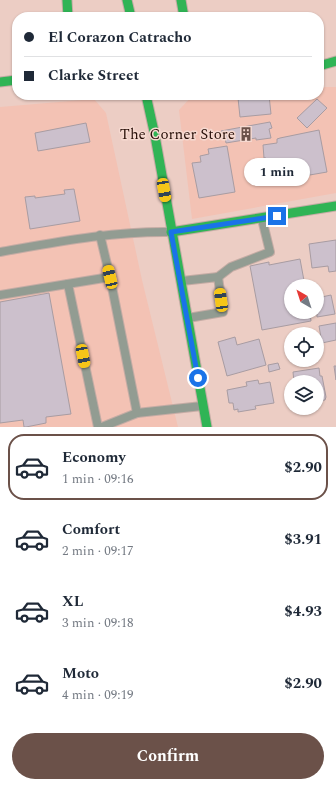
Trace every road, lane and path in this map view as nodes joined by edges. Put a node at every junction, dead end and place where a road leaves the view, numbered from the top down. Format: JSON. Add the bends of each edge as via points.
{"nodes":[{"id":1,"x":67,"y":0,"type":"edge"},
{"id":2,"x":181,"y":0,"type":"edge"},
{"id":3,"x":68,"y":12,"type":"edge"},
{"id":4,"x":183,"y":12,"type":"edge"},
{"id":5,"x":336,"y":61,"type":"edge"},
{"id":6,"x":324,"y":65,"type":"edge"},
{"id":7,"x":336,"y":65,"type":"edge"},
{"id":8,"x":324,"y":66,"type":"edge"},
{"id":9,"x":12,"y":75,"type":"edge"},
{"id":10,"x":3,"y":81,"type":"edge"},
{"id":11,"x":147,"y":100,"type":"edge"},
{"id":12,"x":336,"y":206,"type":"edge"},
{"id":13,"x":262,"y":219,"type":"junction"},
{"id":14,"x":171,"y":232,"type":"junction"},
{"id":15,"x":100,"y":235,"type":"junction"},
{"id":16,"x":0,"y":252,"type":"edge"},
{"id":17,"x":110,"y":277,"type":"junction"},
{"id":18,"x":218,"y":277,"type":"junction"},
{"id":19,"x":181,"y":281,"type":"junction"},
{"id":20,"x":68,"y":284,"type":"junction"},
{"id":21,"x":0,"y":295,"type":"edge"},
{"id":22,"x":188,"y":318,"type":"junction"},
{"id":23,"x":203,"y":406,"type":"junction"},
{"id":24,"x":137,"y":413,"type":"junction"},
{"id":25,"x":98,"y":427,"type":"edge"},
{"id":26,"x":102,"y":427,"type":"edge"},
{"id":27,"x":207,"y":427,"type":"edge"}],
"edges":[{"from":1,"to":3,"type":"main road"},
{"from":2,"to":4,"type":"main road"},
{"from":5,"to":6,"type":"main road"},
{"from":7,"to":8,"type":"main road"},
{"from":9,"to":10,"type":"main road"},
{"from":11,"to":14,"type":"main road"},
{"from":12,"to":13,"type":"main road"},
{"from":13,"to":14,"type":"main road"},
{"from":13,"to":18,"type":"lane","via":[[270,252],[231,267]]},
{"from":14,"to":15,"type":"lane"},
{"from":14,"to":19,"type":"main road"},
{"from":15,"to":16,"type":"lane"},
{"from":15,"to":17,"type":"lane"},
{"from":17,"to":20,"type":"lane"},
{"from":17,"to":24,"type":"lane"},
{"from":18,"to":19,"type":"lane"},
{"from":18,"to":22,"type":"lane","via":[[223,312]]},
{"from":19,"to":22,"type":"main road"},
{"from":20,"to":21,"type":"lane"},
{"from":20,"to":25,"type":"lane"},
{"from":22,"to":23,"type":"main road"},
{"from":23,"to":24,"type":"lane"},
{"from":23,"to":27,"type":"main road"},
{"from":24,"to":26,"type":"lane"}]}
